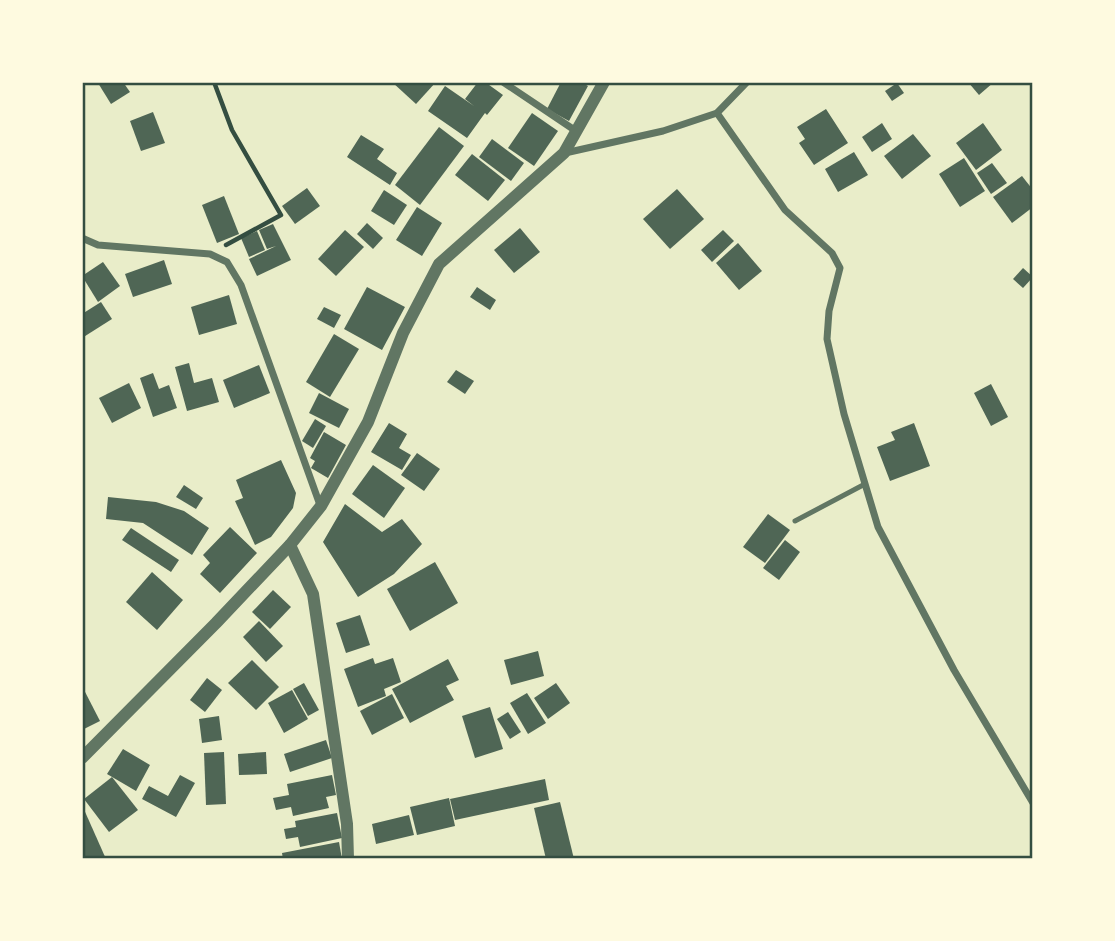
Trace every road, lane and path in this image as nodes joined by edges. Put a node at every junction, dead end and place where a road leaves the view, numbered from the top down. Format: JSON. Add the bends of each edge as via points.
{"nodes":[{"id":1,"x":214,"y":82,"type":"edge"},
{"id":2,"x":503,"y":82,"type":"edge"},
{"id":3,"x":604,"y":82,"type":"edge"},
{"id":4,"x":747,"y":82,"type":"edge"},
{"id":5,"x":717,"y":113,"type":"junction"},
{"id":6,"x":576,"y":131,"type":"junction"},
{"id":7,"x":564,"y":153,"type":"junction"},
{"id":8,"x":82,"y":237,"type":"edge"},
{"id":9,"x":210,"y":254,"type":"junction"},
{"id":10,"x":865,"y":484,"type":"junction"},
{"id":11,"x":321,"y":506,"type":"junction"},
{"id":12,"x":795,"y":521,"type":"dead end"},
{"id":13,"x":290,"y":545,"type":"junction"},
{"id":14,"x":82,"y":758,"type":"edge"},
{"id":15,"x":1033,"y":803,"type":"edge"},
{"id":16,"x":348,"y":859,"type":"edge"}],
"edges":[{"from":1,"to":9,"type":"path","via":[[232,130],[281,215]]},
{"from":2,"to":6,"type":"street"},
{"from":3,"to":6,"type":"street"},
{"from":4,"to":5,"type":"street"},
{"from":5,"to":7,"type":"street","via":[[663,131]]},
{"from":5,"to":10,"type":"street","via":[[785,210],[832,253],[840,268],[829,311],[828,339]]},
{"from":6,"to":7,"type":"street"},
{"from":7,"to":11,"type":"street","via":[[439,264],[402,333],[368,422]]},
{"from":8,"to":9,"type":"street","via":[[98,245]]},
{"from":9,"to":11,"type":"street","via":[[227,262],[241,285]]},
{"from":10,"to":12,"type":"lane"},
{"from":10,"to":15,"type":"street","via":[[878,527],[954,670]]},
{"from":11,"to":13,"type":"street"},
{"from":13,"to":14,"type":"street"},
{"from":13,"to":16,"type":"street","via":[[313,594],[347,824]]}]}
